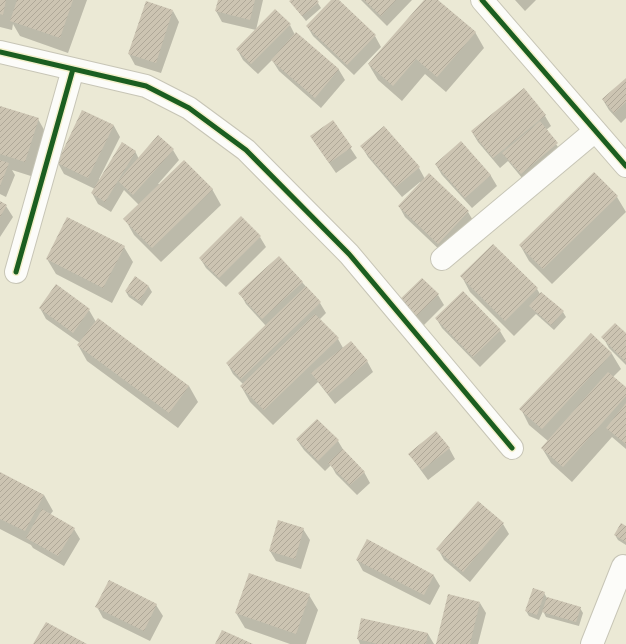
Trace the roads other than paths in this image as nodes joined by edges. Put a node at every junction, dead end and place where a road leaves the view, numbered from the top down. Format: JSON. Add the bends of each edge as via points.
{"nodes":[{"id":1,"x":482,"y":0,"type":"edge"},
{"id":2,"x":0,"y":52,"type":"edge"},
{"id":3,"x":73,"y":69,"type":"junction"},
{"id":4,"x":595,"y":131,"type":"junction"},
{"id":5,"x":626,"y":166,"type":"edge"},
{"id":6,"x":442,"y":259,"type":"dead end"},
{"id":7,"x":16,"y":272,"type":"dead end"},
{"id":8,"x":512,"y":448,"type":"dead end"},
{"id":9,"x":623,"y":566,"type":"dead end"},
{"id":10,"x":592,"y":644,"type":"edge"}],
"edges":[{"from":1,"to":4,"type":"street"},
{"from":2,"to":3,"type":"street"},
{"from":3,"to":7,"type":"street"},
{"from":3,"to":8,"type":"street","via":[[146,86],[189,108],[246,150],[350,254]]},
{"from":4,"to":5,"type":"street"},
{"from":4,"to":6,"type":"street"},
{"from":9,"to":10,"type":"street"}]}
